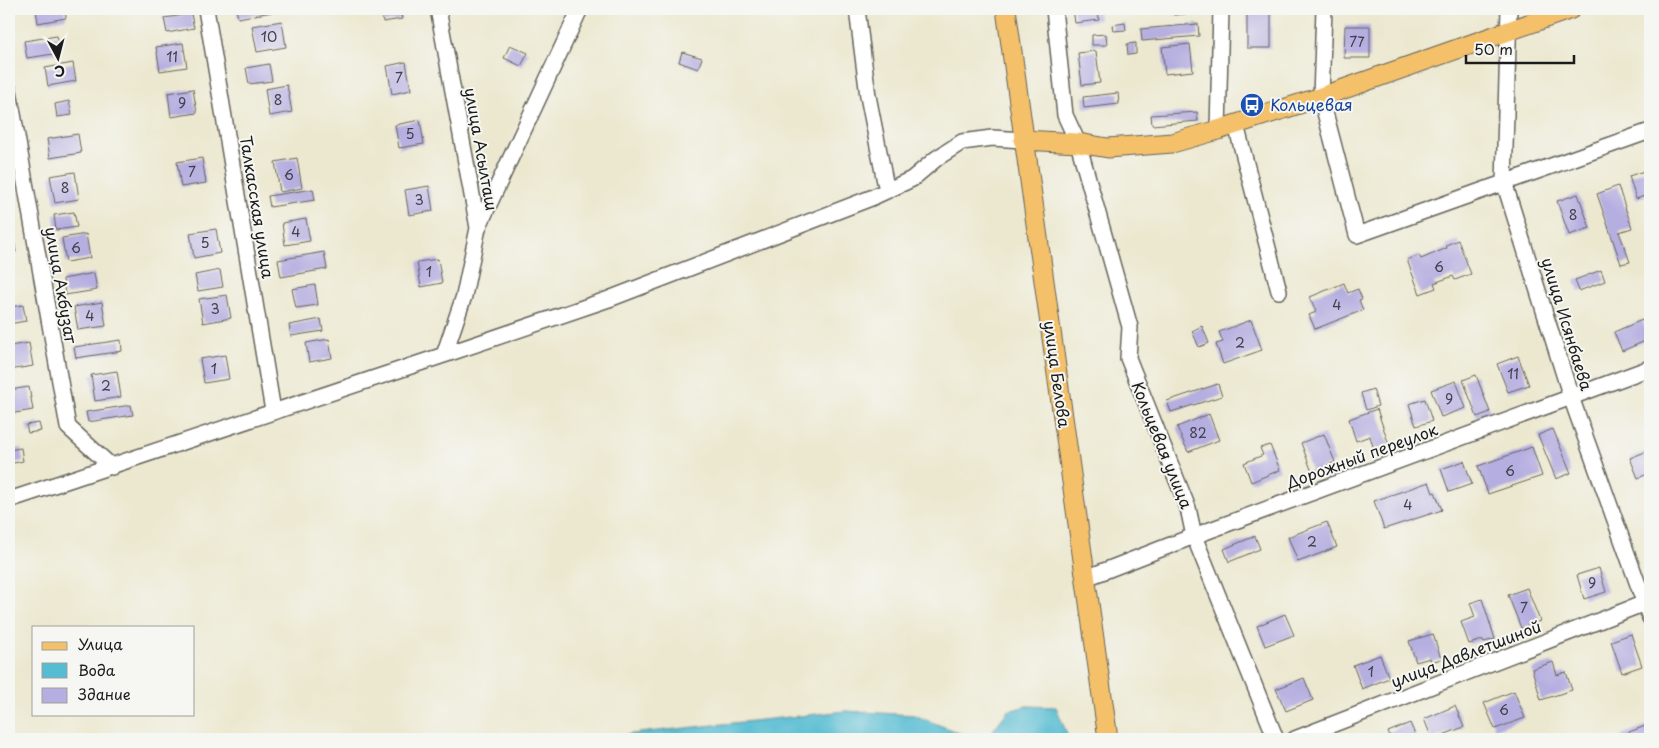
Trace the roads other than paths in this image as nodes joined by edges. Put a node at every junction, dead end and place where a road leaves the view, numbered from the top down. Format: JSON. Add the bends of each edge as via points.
{"nodes":[{"id":1,"x":206,"y":9,"type":"edge"},
{"id":2,"x":438,"y":9,"type":"edge"},
{"id":3,"x":580,"y":9,"type":"edge"},
{"id":4,"x":857,"y":9,"type":"edge"},
{"id":5,"x":1006,"y":9,"type":"edge"},
{"id":6,"x":1054,"y":9,"type":"edge"},
{"id":7,"x":1221,"y":9,"type":"edge"},
{"id":8,"x":1324,"y":9,"type":"edge"},
{"id":9,"x":1509,"y":9,"type":"edge"},
{"id":10,"x":1571,"y":9,"type":"edge"},
{"id":11,"x":1508,"y":31,"type":"junction"},
{"id":12,"x":9,"y":91,"type":"edge"},
{"id":13,"x":1322,"y":98,"type":"junction"},
{"id":14,"x":1227,"y":127,"type":"junction"},
{"id":15,"x":1650,"y":131,"type":"edge"},
{"id":16,"x":1024,"y":140,"type":"junction"},
{"id":17,"x":1078,"y":143,"type":"junction"},
{"id":18,"x":1504,"y":182,"type":"junction"},
{"id":19,"x":889,"y":190,"type":"junction"},
{"id":20,"x":478,"y":228,"type":"junction"},
{"id":21,"x":1279,"y":291,"type":"dead end"},
{"id":22,"x":444,"y":355,"type":"junction"},
{"id":23,"x":1650,"y":368,"type":"edge"},
{"id":24,"x":1571,"y":397,"type":"junction"},
{"id":25,"x":273,"y":411,"type":"junction"},
{"id":26,"x":112,"y":467,"type":"junction"},
{"id":27,"x":9,"y":500,"type":"edge"},
{"id":28,"x":1194,"y":536,"type":"junction"},
{"id":29,"x":1086,"y":578,"type":"junction"},
{"id":30,"x":1647,"y":602,"type":"edge"},
{"id":31,"x":1650,"y":618,"type":"edge"},
{"id":32,"x":1108,"y":739,"type":"edge"},
{"id":33,"x":1276,"y":739,"type":"edge"},
{"id":34,"x":1296,"y":739,"type":"edge"}],
"edges":[{"from":1,"to":25,"type":"street","name":"Талкасская улица"},
{"from":2,"to":20,"type":"street","name":"улица Асылташ"},
{"from":3,"to":20,"type":"street"},
{"from":4,"to":19,"type":"street","via":[[868,96]]},
{"from":5,"to":16,"type":"main road","name":"улица Белова"},
{"from":6,"to":17,"type":"street","name":"Кольцевая улица","via":[[1065,115]]},
{"from":7,"to":14,"type":"street"},
{"from":8,"to":13,"type":"street"},
{"from":9,"to":11,"type":"street","name":"улица Исянбаева"},
{"from":10,"to":11,"type":"main road"},
{"from":11,"to":13,"type":"main road"},
{"from":11,"to":18,"type":"street","name":"улица Исянбаева"},
{"from":12,"to":26,"type":"street","name":"улица Акбузат","via":[[68,427]]},
{"from":13,"to":14,"type":"main road"},
{"from":13,"to":18,"type":"street","via":[[1357,235]]},
{"from":14,"to":17,"type":"main road","via":[[1172,143],[1108,148]]},
{"from":14,"to":21,"type":"street"},
{"from":15,"to":18,"type":"street"},
{"from":16,"to":17,"type":"main road"},
{"from":16,"to":19,"type":"street","via":[[992,138],[962,142],[912,179]]},
{"from":16,"to":29,"type":"main road","name":"улица Белова"},
{"from":17,"to":28,"type":"street","name":"Кольцевая улица","via":[[1130,327],[1128,358],[1188,508]]},
{"from":18,"to":24,"type":"street","name":"улица Исянбаева"},
{"from":19,"to":22,"type":"street","via":[[609,299]]},
{"from":20,"to":22,"type":"street","name":"улица Асылташ","via":[[464,296]]},
{"from":22,"to":25,"type":"street"},
{"from":23,"to":24,"type":"street","name":"Дорожный переулок"},
{"from":24,"to":28,"type":"street","name":"Дорожный переулок"},
{"from":24,"to":30,"type":"street","name":"улица Исянбаева"},
{"from":25,"to":26,"type":"street"},
{"from":26,"to":27,"type":"street"},
{"from":28,"to":29,"type":"street","name":"Дорожный переулок"},
{"from":28,"to":33,"type":"street","name":"Кольцевая улица"},
{"from":29,"to":32,"type":"main road","name":"улица Белова"},
{"from":30,"to":31,"type":"street","name":"улица Исянбаева"},
{"from":30,"to":34,"type":"street","name":"улица Давлетшиной"}]}
